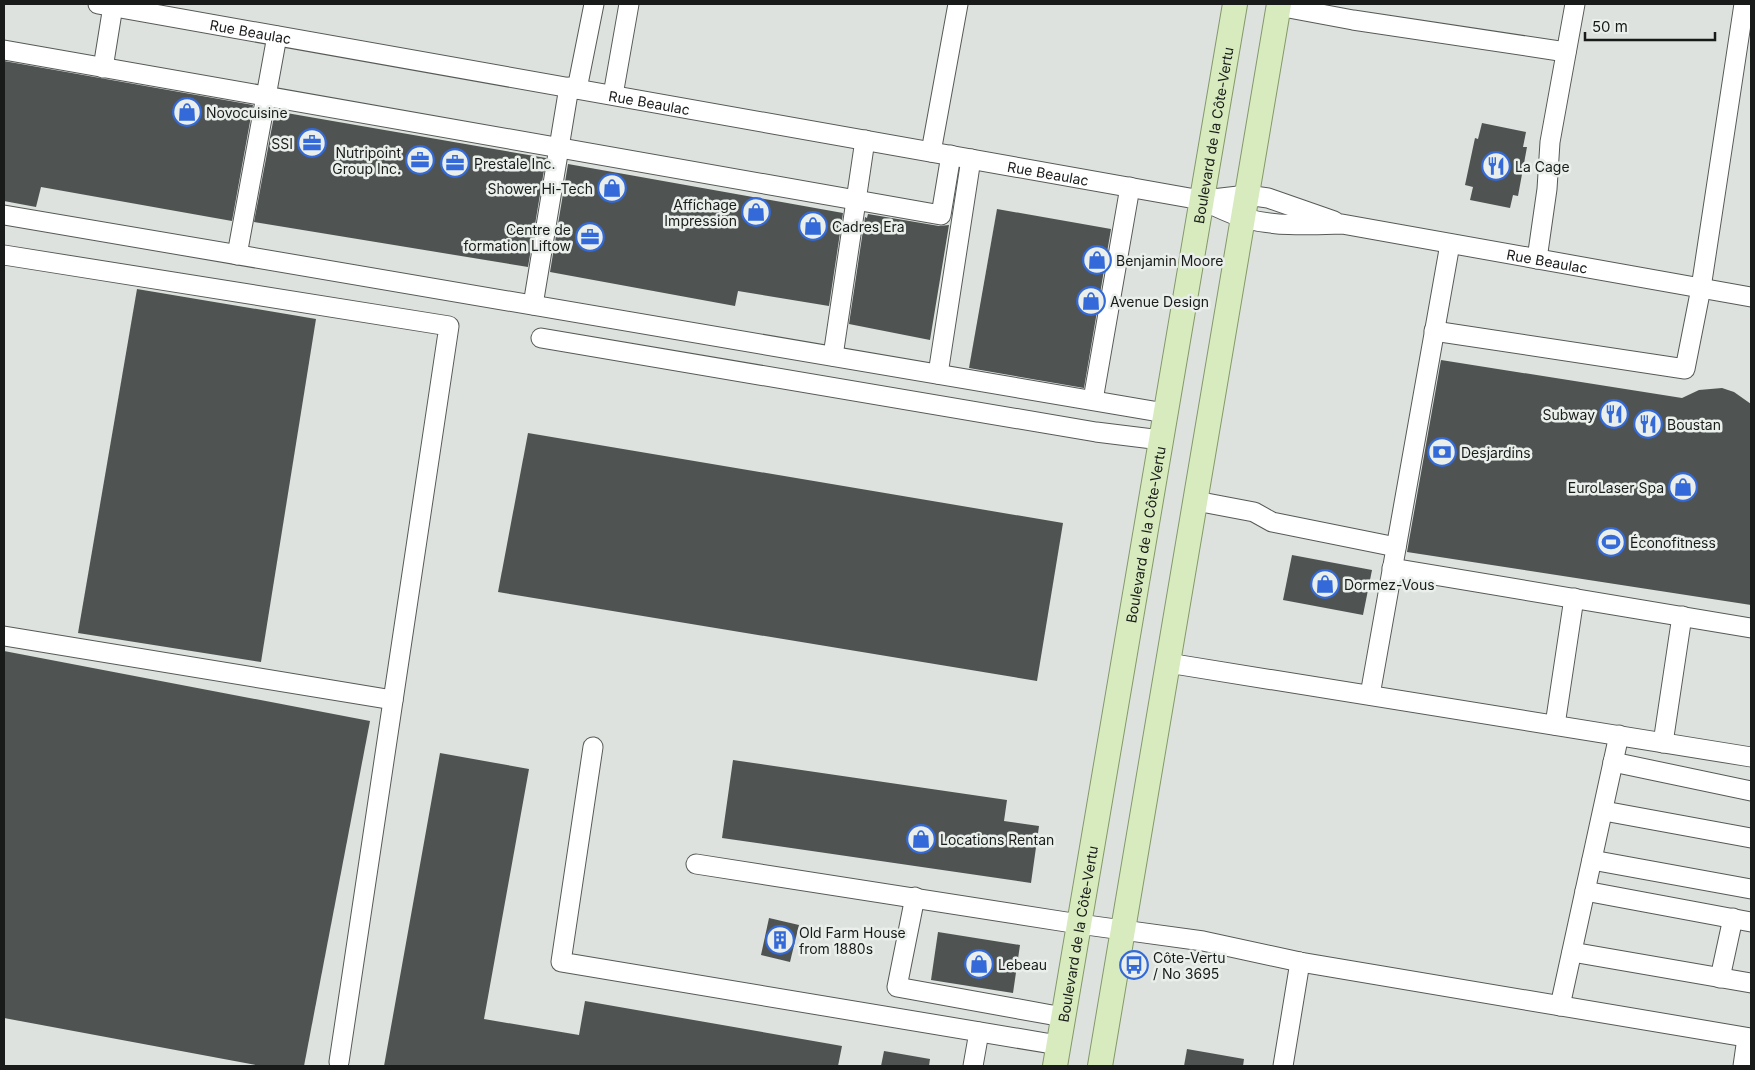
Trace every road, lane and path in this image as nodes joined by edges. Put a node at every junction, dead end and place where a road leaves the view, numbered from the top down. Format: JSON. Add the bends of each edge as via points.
{"nodes":[{"id":1,"x":594,"y":4,"type":"edge"},
{"id":2,"x":629,"y":4,"type":"edge"},
{"id":3,"x":958,"y":4,"type":"edge"},
{"id":4,"x":1234,"y":4,"type":"edge"},
{"id":5,"x":1575,"y":4,"type":"edge"},
{"id":6,"x":1744,"y":4,"type":"edge"},
{"id":7,"x":106,"y":5,"type":"edge"},
{"id":8,"x":1279,"y":5,"type":"edge"},
{"id":9,"x":277,"y":36,"type":"junction"},
{"id":10,"x":4,"y":50,"type":"edge"},
{"id":11,"x":1566,"y":52,"type":"junction"},
{"id":12,"x":103,"y":68,"type":"junction"},
{"id":13,"x":573,"y":88,"type":"junction"},
{"id":14,"x":613,"y":95,"type":"junction"},
{"id":15,"x":266,"y":96,"type":"junction"},
{"id":16,"x":865,"y":140,"type":"junction"},
{"id":17,"x":560,"y":148,"type":"junction"},
{"id":18,"x":931,"y":152,"type":"junction"},
{"id":19,"x":951,"y":155,"type":"junction"},
{"id":20,"x":972,"y":159,"type":"junction"},
{"id":21,"x":1130,"y":187,"type":"junction"},
{"id":22,"x":858,"y":200,"type":"junction"},
{"id":23,"x":1201,"y":200,"type":"junction"},
{"id":24,"x":1245,"y":206,"type":"junction"},
{"id":25,"x":4,"y":215,"type":"edge"},
{"id":26,"x":1450,"y":244,"type":"junction"},
{"id":27,"x":4,"y":255,"type":"edge"},
{"id":28,"x":237,"y":255,"type":"junction"},
{"id":29,"x":1537,"y":259,"type":"junction"},
{"id":30,"x":1701,"y":288,"type":"junction"},
{"id":31,"x":1751,"y":297,"type":"edge"},
{"id":32,"x":533,"y":305,"type":"junction"},
{"id":33,"x":1434,"y":331,"type":"junction"},
{"id":34,"x":541,"y":338,"type":"dead end"},
{"id":35,"x":833,"y":356,"type":"junction"},
{"id":36,"x":938,"y":374,"type":"junction"},
{"id":37,"x":1093,"y":400,"type":"junction"},
{"id":38,"x":1165,"y":413,"type":"junction"},
{"id":39,"x":1160,"y":440,"type":"junction"},
{"id":40,"x":1196,"y":501,"type":"junction"},
{"id":41,"x":1396,"y":547,"type":"junction"},
{"id":42,"x":1392,"y":568,"type":"junction"},
{"id":43,"x":1574,"y":598,"type":"junction"},
{"id":44,"x":1682,"y":616,"type":"junction"},
{"id":45,"x":1751,"y":628,"type":"edge"},
{"id":46,"x":4,"y":636,"type":"edge"},
{"id":47,"x":1168,"y":662,"type":"junction"},
{"id":48,"x":1370,"y":695,"type":"junction"},
{"id":49,"x":393,"y":700,"type":"junction"},
{"id":50,"x":1555,"y":725,"type":"junction"},
{"id":51,"x":1619,"y":735,"type":"junction"},
{"id":52,"x":1663,"y":742,"type":"junction"},
{"id":53,"x":593,"y":747,"type":"dead end"},
{"id":54,"x":1749,"y":757,"type":"edge"},
{"id":55,"x":1613,"y":762,"type":"junction"},
{"id":56,"x":1746,"y":790,"type":"edge"},
{"id":57,"x":1604,"y":811,"type":"junction"},
{"id":58,"x":1751,"y":838,"type":"edge"},
{"id":59,"x":1592,"y":860,"type":"junction"},
{"id":60,"x":696,"y":864,"type":"dead end"},
{"id":61,"x":1751,"y":889,"type":"edge"},
{"id":62,"x":1585,"y":891,"type":"junction"},
{"id":63,"x":916,"y":897,"type":"junction"},
{"id":64,"x":1733,"y":918,"type":"junction"},
{"id":65,"x":1751,"y":922,"type":"edge"},
{"id":66,"x":1079,"y":924,"type":"junction"},
{"id":67,"x":1123,"y":930,"type":"junction"},
{"id":68,"x":1572,"y":952,"type":"junction"},
{"id":69,"x":1300,"y":962,"type":"junction"},
{"id":70,"x":1720,"y":978,"type":"junction"},
{"id":71,"x":1751,"y":983,"type":"edge"},
{"id":72,"x":1560,"y":1006,"type":"junction"},
{"id":73,"x":1063,"y":1017,"type":"junction"},
{"id":74,"x":979,"y":1032,"type":"junction"},
{"id":75,"x":1749,"y":1038,"type":"edge"},
{"id":76,"x":1056,"y":1056,"type":"edge"},
{"id":77,"x":339,"y":1062,"type":"dead end"},
{"id":78,"x":973,"y":1066,"type":"edge"},
{"id":79,"x":1100,"y":1066,"type":"edge"},
{"id":80,"x":1283,"y":1066,"type":"edge"},
{"id":81,"x":1742,"y":1066,"type":"edge"}],
"edges":[{"from":1,"to":13,"type":"street"},
{"from":2,"to":14,"type":"street"},
{"from":3,"to":18,"type":"street"},
{"from":4,"to":23,"type":"main road","name":"Boulevard de la Côte-Vertu"},
{"from":5,"to":11,"type":"street"},
{"from":6,"to":30,"type":"street"},
{"from":7,"to":9,"type":"street","name":"Rue Beaulac"},
{"from":7,"to":12,"type":"street"},
{"from":8,"to":11,"type":"street","via":[[1353,20]]},
{"from":8,"to":24,"type":"main road"},
{"from":9,"to":13,"type":"street","name":"Rue Beaulac"},
{"from":9,"to":15,"type":"street"},
{"from":10,"to":12,"type":"street"},
{"from":11,"to":29,"type":"street","via":[[1550,142]]},
{"from":12,"to":15,"type":"street"},
{"from":13,"to":14,"type":"street","name":"Rue Beaulac"},
{"from":13,"to":17,"type":"street"},
{"from":14,"to":16,"type":"street","name":"Rue Beaulac"},
{"from":15,"to":17,"type":"street"},
{"from":15,"to":28,"type":"street"},
{"from":16,"to":18,"type":"street","name":"Rue Beaulac"},
{"from":16,"to":22,"type":"street"},
{"from":17,"to":22,"type":"street"},
{"from":17,"to":32,"type":"street"},
{"from":18,"to":19,"type":"street","name":"Rue Beaulac"},
{"from":19,"to":20,"type":"street","name":"Rue Beaulac"},
{"from":19,"to":22,"type":"street","via":[[941,215]]},
{"from":20,"to":21,"type":"street","name":"Rue Beaulac"},
{"from":20,"to":36,"type":"street"},
{"from":21,"to":23,"type":"street","name":"Rue Beaulac"},
{"from":21,"to":37,"type":"street"},
{"from":22,"to":35,"type":"street"},
{"from":23,"to":24,"type":"street","name":"Rue Beaulac"},
{"from":23,"to":38,"type":"main road","name":"Boulevard de la Côte-Vertu"},
{"from":24,"to":26,"type":"street","name":"Rue Beaulac","via":[[1300,225],[1342,224]]},
{"from":24,"to":40,"type":"main road"},
{"from":25,"to":28,"type":"street"},
{"from":26,"to":29,"type":"street","name":"Rue Beaulac"},
{"from":26,"to":33,"type":"street"},
{"from":27,"to":49,"type":"street","via":[[449,326]]},
{"from":28,"to":32,"type":"street"},
{"from":29,"to":30,"type":"street","name":"Rue Beaulac"},
{"from":30,"to":31,"type":"street","name":"Rue Beaulac"},
{"from":30,"to":33,"type":"street","via":[[1685,369]]},
{"from":32,"to":35,"type":"street"},
{"from":33,"to":41,"type":"street"},
{"from":34,"to":39,"type":"street","via":[[1096,432]]},
{"from":35,"to":36,"type":"street"},
{"from":36,"to":37,"type":"street"},
{"from":37,"to":38,"type":"street"},
{"from":38,"to":39,"type":"main road","name":"Boulevard de la Côte-Vertu"},
{"from":39,"to":66,"type":"main road","name":"Boulevard de la Côte-Vertu"},
{"from":40,"to":41,"type":"street","via":[[1254,512],[1272,522]]},
{"from":40,"to":47,"type":"main road"},
{"from":41,"to":42,"type":"street"},
{"from":42,"to":43,"type":"street"},
{"from":42,"to":48,"type":"street"},
{"from":43,"to":44,"type":"street"},
{"from":43,"to":50,"type":"street"},
{"from":44,"to":45,"type":"street"},
{"from":44,"to":52,"type":"street"},
{"from":46,"to":49,"type":"street"},
{"from":47,"to":48,"type":"street"},
{"from":47,"to":67,"type":"main road"},
{"from":48,"to":50,"type":"street"},
{"from":49,"to":77,"type":"street"},
{"from":50,"to":51,"type":"street"},
{"from":51,"to":52,"type":"street"},
{"from":51,"to":55,"type":"street"},
{"from":52,"to":54,"type":"street"},
{"from":53,"to":74,"type":"street","via":[[561,962]]},
{"from":54,"to":56,"type":"street"},
{"from":55,"to":56,"type":"street"},
{"from":55,"to":57,"type":"street"},
{"from":57,"to":58,"type":"street"},
{"from":57,"to":59,"type":"street"},
{"from":59,"to":61,"type":"street"},
{"from":59,"to":62,"type":"street"},
{"from":60,"to":63,"type":"street"},
{"from":62,"to":64,"type":"street"},
{"from":62,"to":68,"type":"street"},
{"from":63,"to":66,"type":"street"},
{"from":63,"to":73,"type":"street","via":[[897,987]]},
{"from":64,"to":65,"type":"street"},
{"from":64,"to":70,"type":"street"},
{"from":66,"to":67,"type":"street"},
{"from":66,"to":73,"type":"main road","name":"Boulevard de la Côte-Vertu"},
{"from":67,"to":69,"type":"street","via":[[1203,941]]},
{"from":67,"to":79,"type":"main road"},
{"from":68,"to":70,"type":"street"},
{"from":68,"to":72,"type":"street"},
{"from":69,"to":72,"type":"street"},
{"from":69,"to":80,"type":"street"},
{"from":70,"to":71,"type":"street"},
{"from":72,"to":75,"type":"street"},
{"from":73,"to":76,"type":"main road","name":"Boulevard de la Côte-Vertu"},
{"from":74,"to":76,"type":"street"},
{"from":74,"to":78,"type":"street"},
{"from":75,"to":81,"type":"street"}]}
